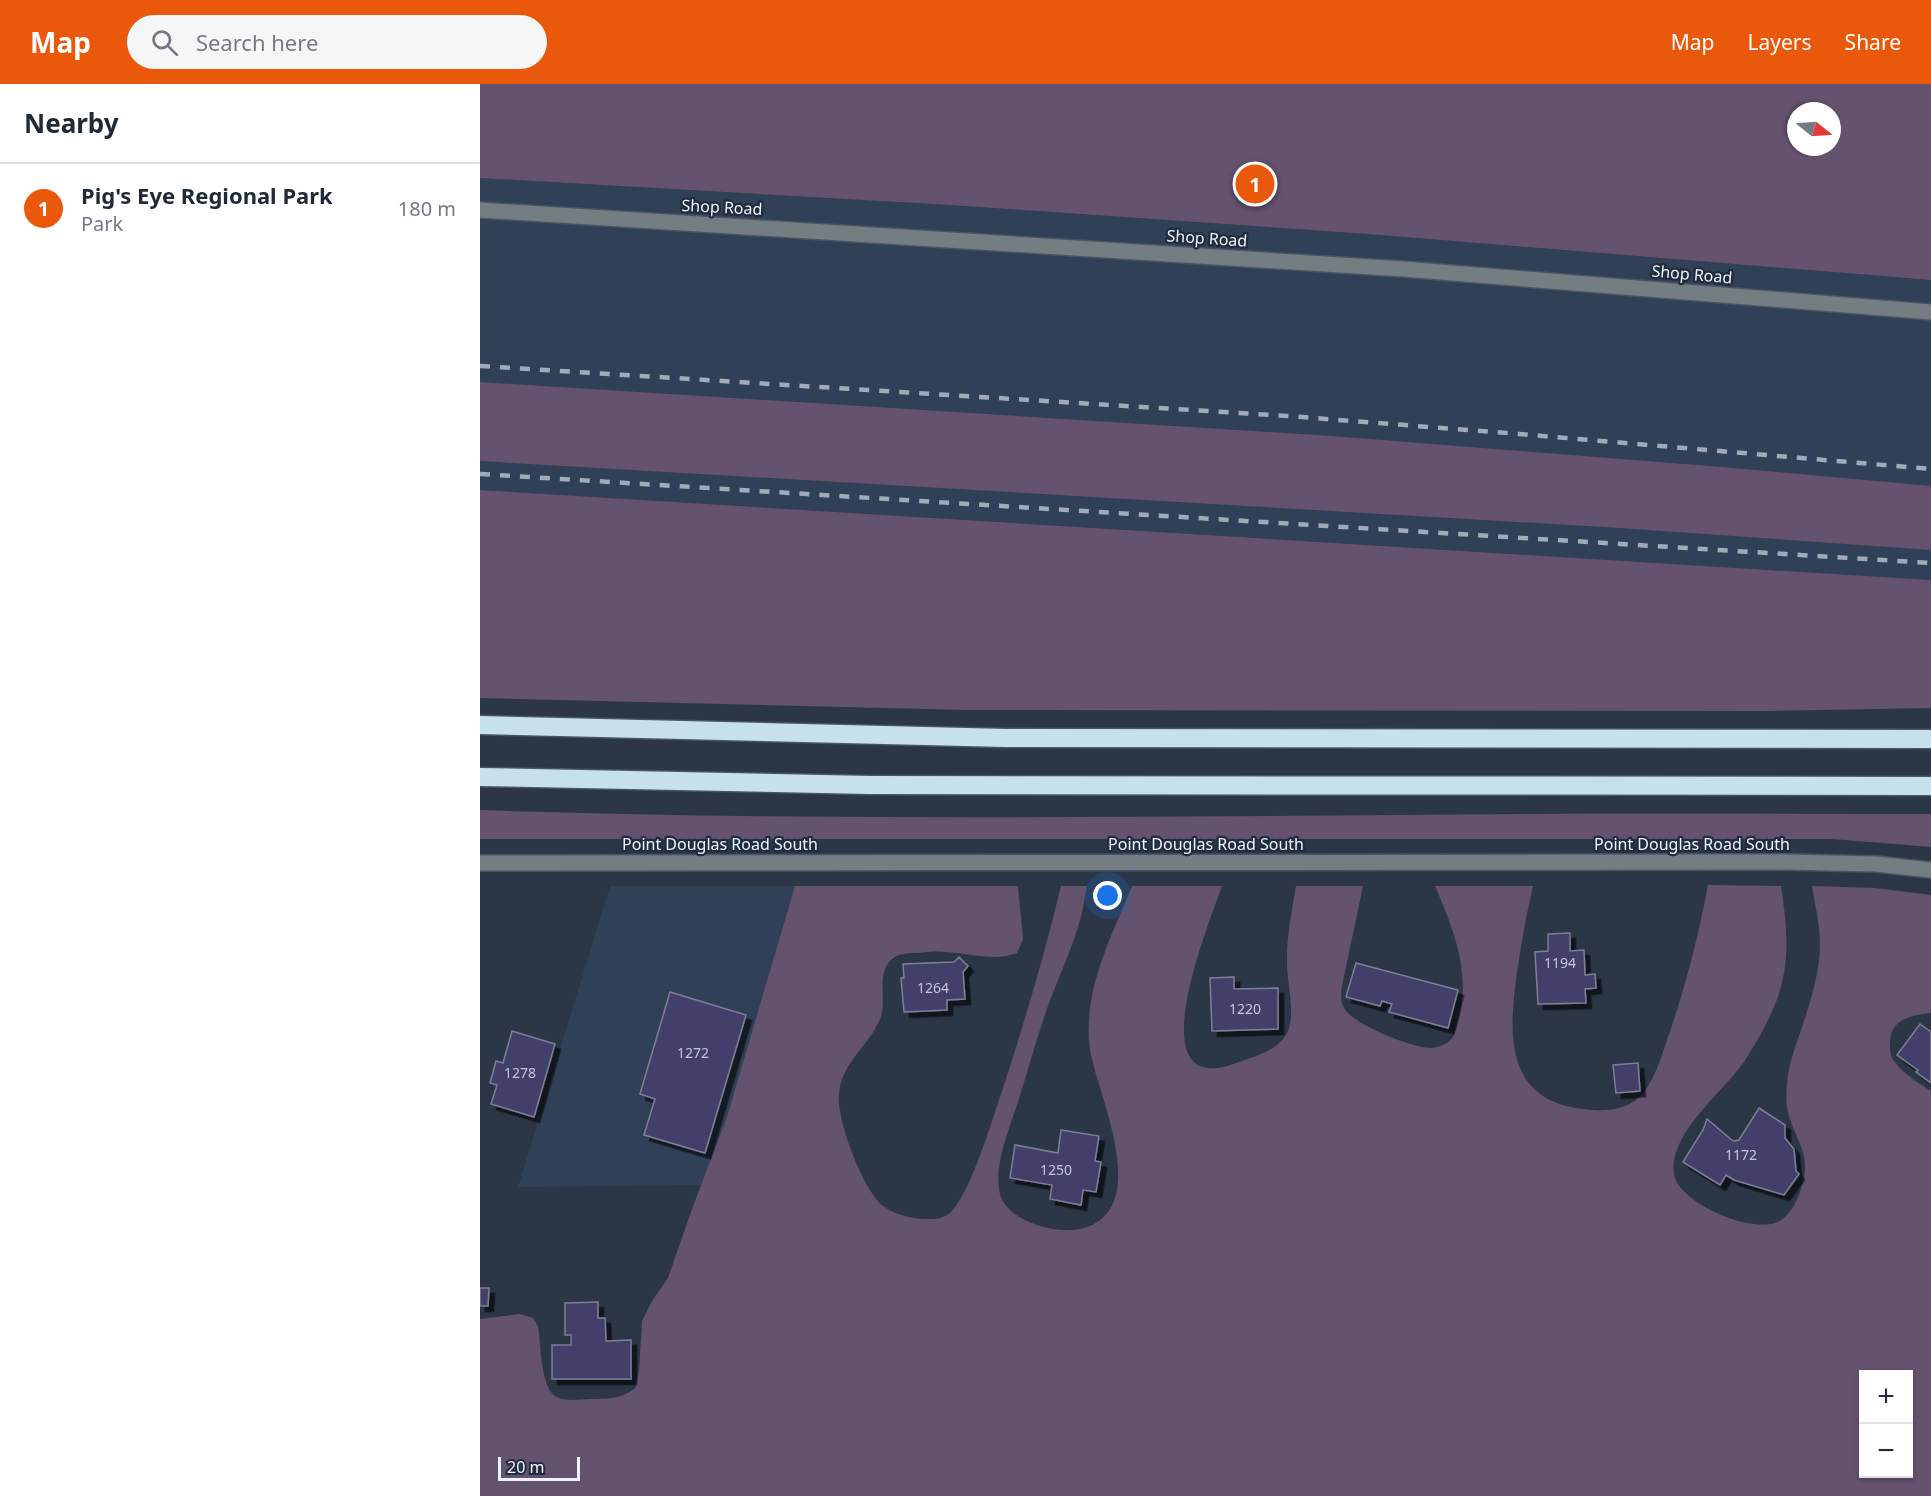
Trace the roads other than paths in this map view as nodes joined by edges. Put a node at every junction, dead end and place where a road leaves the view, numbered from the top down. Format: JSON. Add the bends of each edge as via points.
{"nodes":[{"id":1,"x":480,"y":210,"type":"edge"},
{"id":2,"x":1931,"y":312,"type":"edge"},
{"id":3,"x":480,"y":725,"type":"edge"},
{"id":4,"x":1931,"y":739,"type":"edge"},
{"id":5,"x":480,"y":777,"type":"edge"},
{"id":6,"x":1931,"y":786,"type":"edge"},
{"id":7,"x":480,"y":863,"type":"edge"},
{"id":8,"x":1931,"y":870,"type":"edge"}],
"edges":[{"from":1,"to":2,"type":"street","name":"Shop Road","via":[[1403,269]]},
{"from":3,"to":4,"type":"highway","via":[[1006,738]]},
{"from":5,"to":6,"type":"highway","via":[[881,785]]},
{"from":7,"to":8,"type":"street","name":"Point Douglas Road South","via":[[1833,862]]}]}
